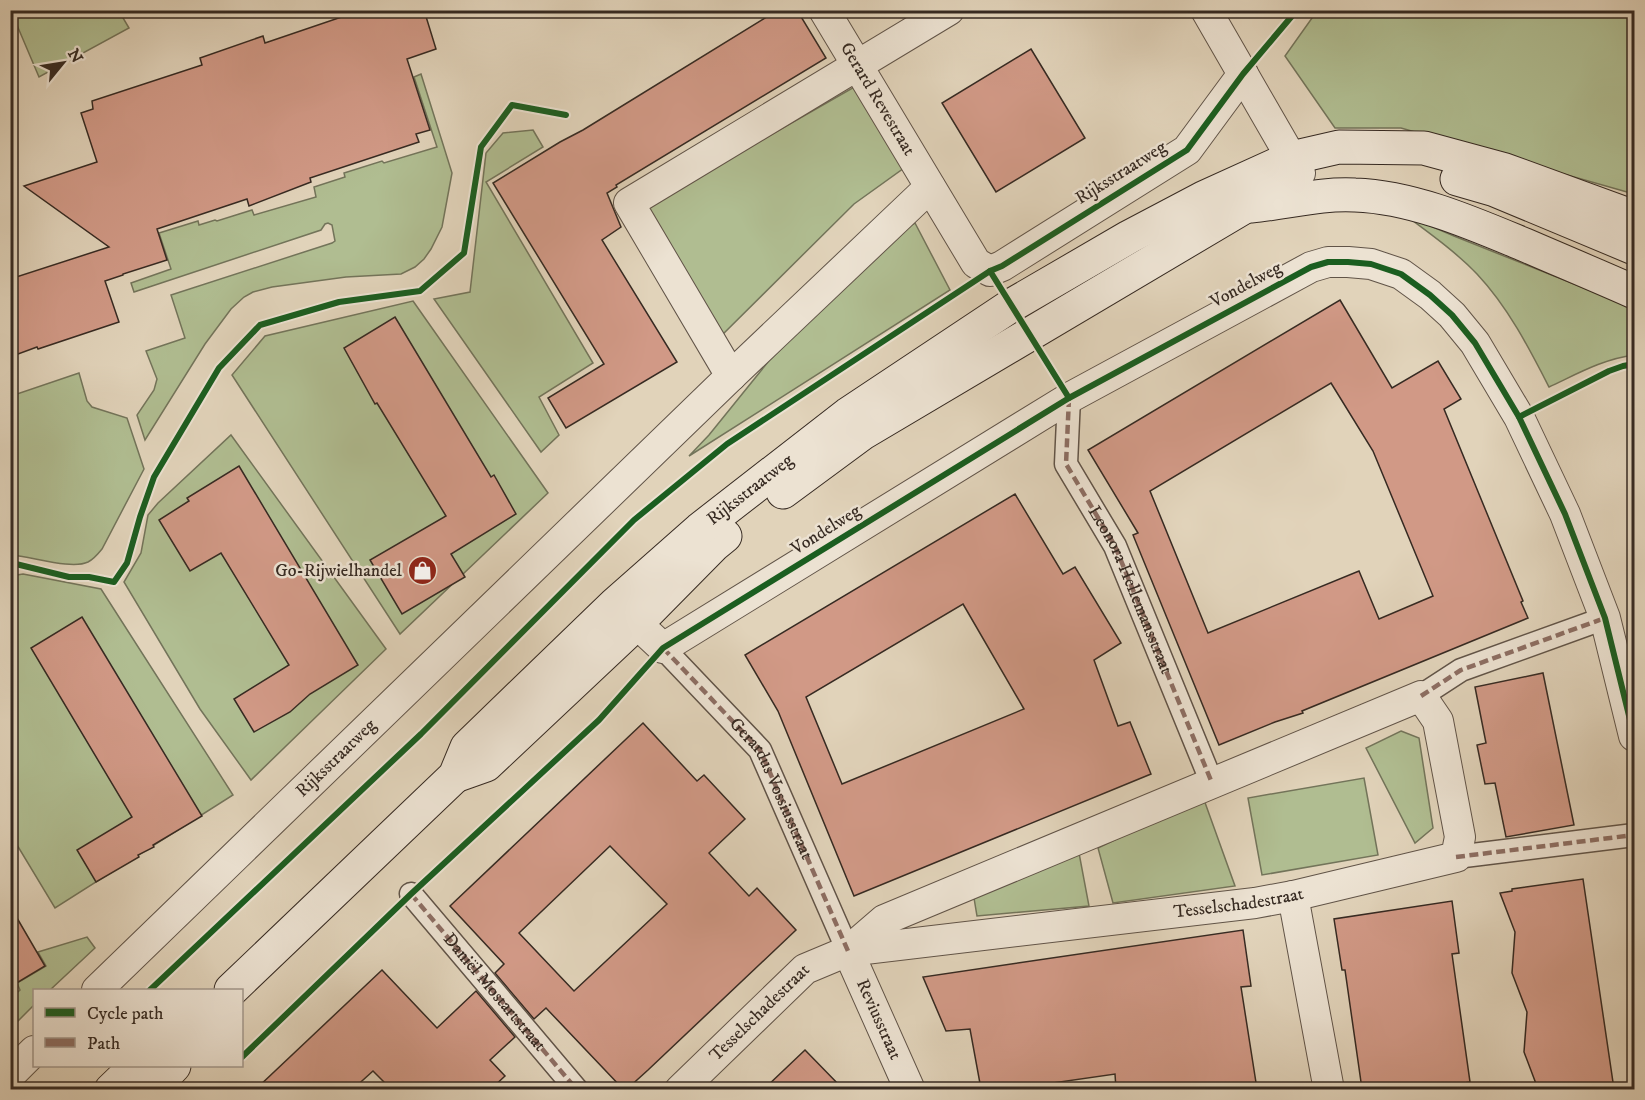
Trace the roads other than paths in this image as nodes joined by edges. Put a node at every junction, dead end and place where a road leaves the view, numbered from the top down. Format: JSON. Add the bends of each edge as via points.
{"nodes":[{"id":1,"x":824,"y":10,"type":"edge"},
{"id":2,"x":949,"y":10,"type":"edge"},
{"id":3,"x":1206,"y":10,"type":"edge"},
{"id":4,"x":858,"y":65,"type":"junction"},
{"id":5,"x":1243,"y":74,"type":"junction"},
{"id":6,"x":1295,"y":165,"type":"junction"},
{"id":7,"x":930,"y":187,"type":"junction"},
{"id":8,"x":1246,"y":206,"type":"junction"},
{"id":9,"x":1635,"y":217,"type":"edge"},
{"id":10,"x":1635,"y":248,"type":"edge"},
{"id":11,"x":1635,"y":292,"type":"edge"},
{"id":12,"x":731,"y":376,"type":"junction"},
{"id":13,"x":1069,"y":398,"type":"junction"},
{"id":14,"x":626,"y":613,"type":"junction"},
{"id":15,"x":1605,"y":618,"type":"junction"},
{"id":16,"x":663,"y":648,"type":"junction"},
{"id":17,"x":1421,"y":696,"type":"junction"},
{"id":18,"x":1635,"y":736,"type":"edge"},
{"id":19,"x":1212,"y":783,"type":"junction"},
{"id":20,"x":1635,"y":835,"type":"edge"},
{"id":21,"x":1456,"y":856,"type":"junction"},
{"id":22,"x":411,"y":894,"type":"dead end"},
{"id":23,"x":1293,"y":896,"type":"junction"},
{"id":24,"x":848,"y":951,"type":"junction"},
{"id":25,"x":98,"y":989,"type":"edge"},
{"id":26,"x":232,"y":989,"type":"edge"},
{"id":27,"x":33,"y":1053,"type":"edge"},
{"id":28,"x":134,"y":1067,"type":"edge"},
{"id":29,"x":172,"y":1067,"type":"edge"},
{"id":30,"x":10,"y":1075,"type":"edge"},
{"id":31,"x":111,"y":1089,"type":"edge"},
{"id":32,"x":151,"y":1089,"type":"edge"},
{"id":33,"x":577,"y":1089,"type":"edge"},
{"id":34,"x":680,"y":1089,"type":"edge"},
{"id":35,"x":909,"y":1089,"type":"edge"},
{"id":36,"x":1329,"y":1089,"type":"edge"}],
"edges":[{"from":1,"to":4,"type":"street","name":"Gerard Revestraat"},
{"from":2,"to":4,"type":"street"},
{"from":3,"to":5,"type":"street"},
{"from":4,"to":7,"type":"street","name":"Gerard Revestraat"},
{"from":4,"to":12,"type":"street","via":[[629,203]]},
{"from":5,"to":6,"type":"street"},
{"from":5,"to":7,"type":"street","name":"Rijksstraatweg","via":[[1187,150],[990,271],[976,263]]},
{"from":6,"to":8,"type":"main road","name":"Rijksstraatweg"},
{"from":6,"to":9,"type":"main road","name":"Rijksstraatweg","via":[[1339,147],[1424,148],[1505,170]]},
{"from":6,"to":10,"type":"main road","name":"Rijksstraatweg","via":[[1423,169],[1495,190]]},
{"from":6,"to":14,"type":"main road","name":"Rijksstraatweg","via":[[1203,198],[1129,237],[1012,305],[848,414],[700,529]]},
{"from":7,"to":12,"type":"street","name":"Rijksstraatweg"},
{"from":8,"to":11,"type":"main road","name":"Rijksstraatweg","via":[[1355,195],[1412,203],[1483,227]]},
{"from":8,"to":14,"type":"main road","name":"Rijksstraatweg","via":[[863,433]]},
{"from":12,"to":25,"type":"street","name":"Rijksstraatweg"},
{"from":13,"to":15,"type":"street","name":"Vondelweg","via":[[1311,267],[1348,261],[1401,274],[1452,315],[1475,343],[1503,389],[1565,514]]},
{"from":13,"to":16,"type":"street","name":"Vondelweg"},
{"from":13,"to":19,"type":"street","name":"Leonora Hellemansstraat","via":[[1066,464],[1115,546]]},
{"from":14,"to":16,"type":"street"},
{"from":14,"to":26,"type":"main road","name":"Rijksstraatweg","via":[[467,747],[455,776]]},
{"from":15,"to":17,"type":"street","name":"Tesselschadestraat","via":[[1461,670]]},
{"from":15,"to":18,"type":"street","name":"Vondelweg"},
{"from":16,"to":24,"type":"street","name":"Gerardus Vossiusstraat","via":[[760,750]]},
{"from":17,"to":19,"type":"street","name":"Tesselschadestraat"},
{"from":17,"to":21,"type":"street","via":[[1438,722],[1460,837]]},
{"from":19,"to":24,"type":"street","name":"Tesselschadestraat","via":[[884,920]]},
{"from":20,"to":21,"type":"street"},
{"from":21,"to":23,"type":"street","name":"Tesselschadestraat"},
{"from":22,"to":33,"type":"street","name":"Daniël Mostartstraat"},
{"from":23,"to":24,"type":"street","name":"Tesselschadestraat"},
{"from":23,"to":36,"type":"street"},
{"from":24,"to":34,"type":"street","name":"Tesselschadestraat","via":[[805,969]]},
{"from":24,"to":35,"type":"street","name":"Reviusstraat"},
{"from":27,"to":30,"type":"street"},
{"from":28,"to":31,"type":"main road"},
{"from":29,"to":32,"type":"main road"}]}
